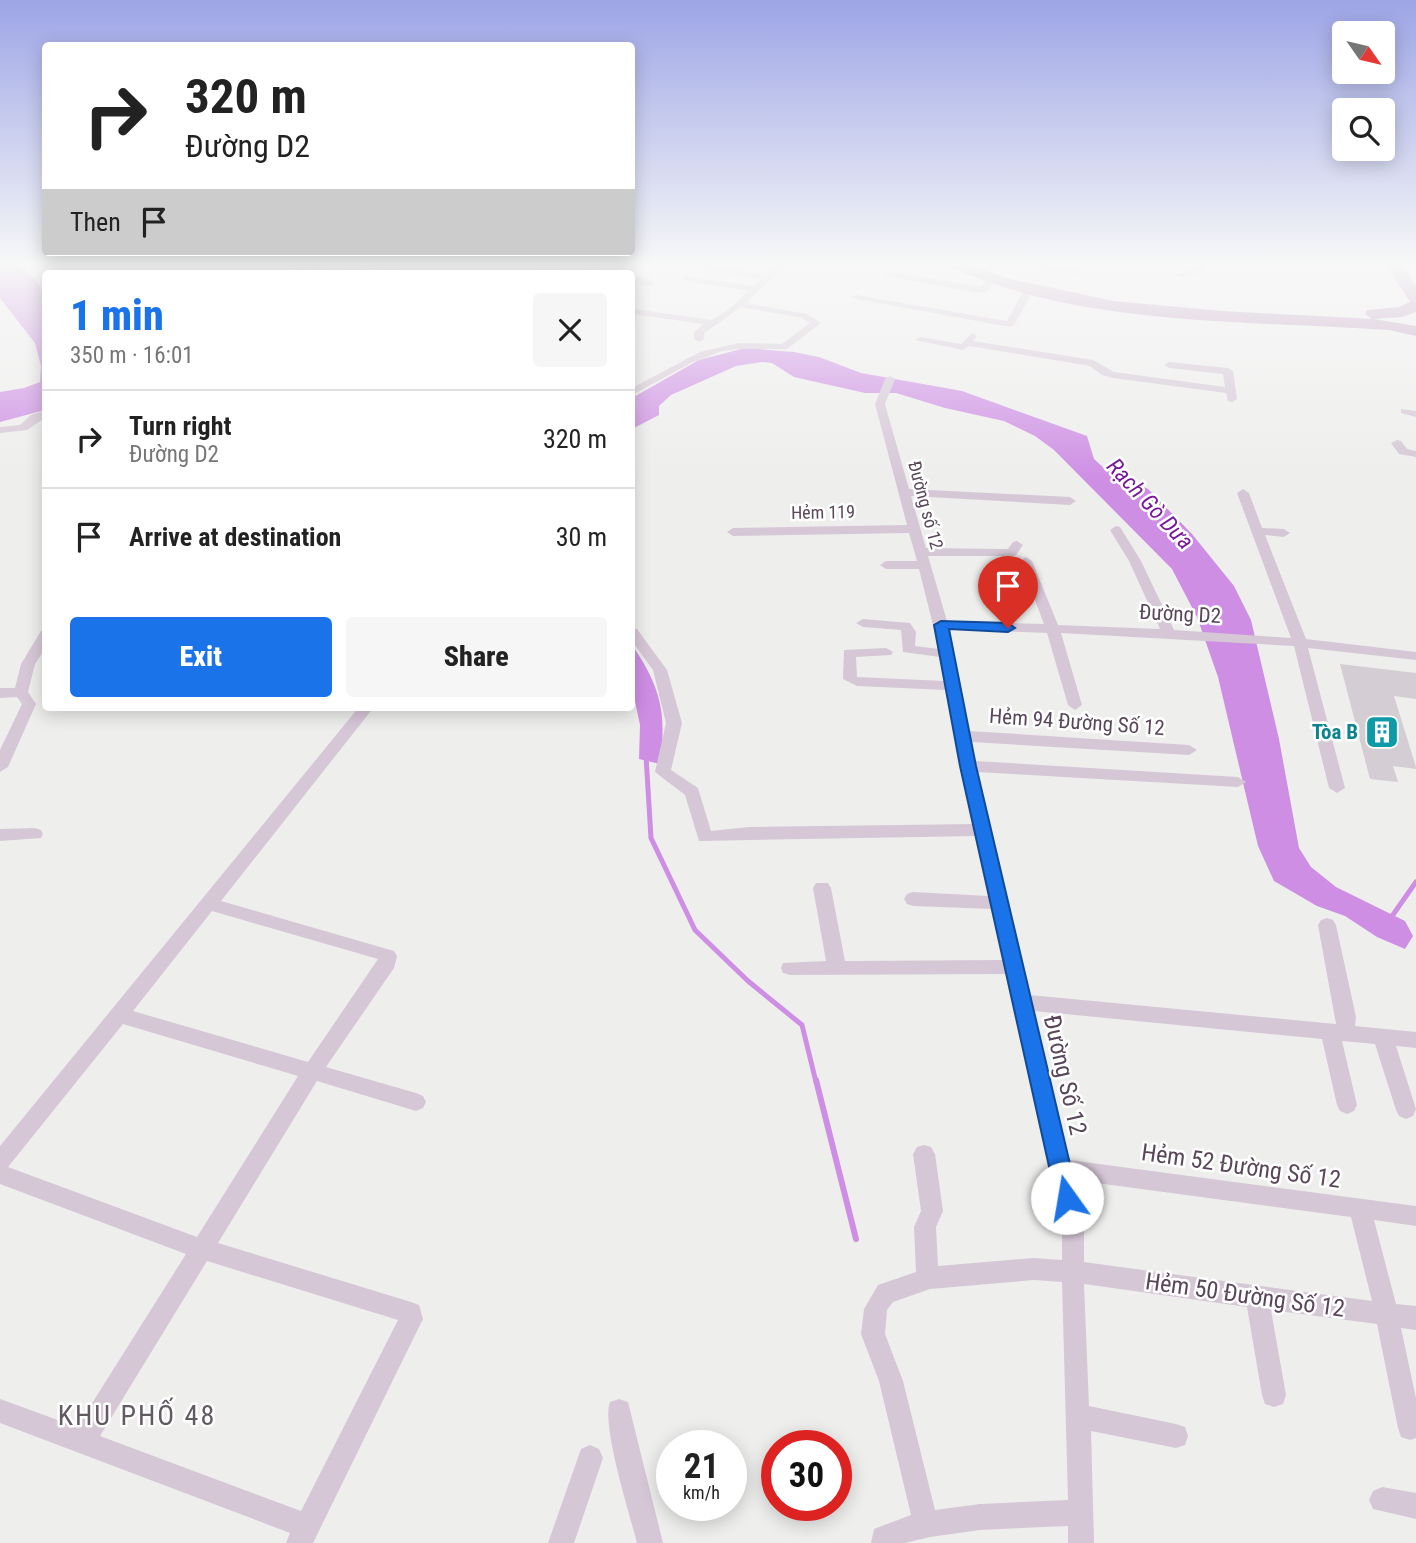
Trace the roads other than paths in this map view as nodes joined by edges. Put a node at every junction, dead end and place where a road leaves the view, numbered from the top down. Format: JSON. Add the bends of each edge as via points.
{"nodes":[{"id":1,"x":799,"y":336,"type":"edge"},
{"id":2,"x":972,"y":336,"type":"edge"},
{"id":3,"x":920,"y":340,"type":"dead end"},
{"id":4,"x":969,"y":342,"type":"junction"},
{"id":5,"x":1169,"y":365,"type":"dead end"},
{"id":6,"x":890,"y":379,"type":"dead end"},
{"id":7,"x":635,"y":390,"type":"edge"},
{"id":8,"x":42,"y":414,"type":"edge"},
{"id":9,"x":0,"y":430,"type":"edge"},
{"id":10,"x":1397,"y":443,"type":"dead end"},
{"id":11,"x":1416,"y":454,"type":"edge"},
{"id":12,"x":905,"y":492,"type":"junction"},
{"id":13,"x":1243,"y":493,"type":"dead end"},
{"id":14,"x":1070,"y":501,"type":"dead end"},
{"id":15,"x":914,"y":529,"type":"junction"},
{"id":16,"x":1116,"y":530,"type":"dead end"},
{"id":17,"x":1257,"y":531,"type":"junction"},
{"id":18,"x":733,"y":532,"type":"dead end"},
{"id":19,"x":1284,"y":533,"type":"dead end"},
{"id":20,"x":1017,"y":545,"type":"dead end"},
{"id":21,"x":922,"y":559,"type":"junction"},
{"id":22,"x":1026,"y":561,"type":"dead end"},
{"id":23,"x":886,"y":565,"type":"dead end"},
{"id":24,"x":863,"y":623,"type":"dead end"},
{"id":25,"x":941,"y":625,"type":"junction"},
{"id":26,"x":1053,"y":629,"type":"junction"},
{"id":27,"x":1168,"y":634,"type":"junction"},
{"id":28,"x":635,"y":636,"type":"edge"},
{"id":29,"x":42,"y":641,"type":"edge"},
{"id":30,"x":1300,"y":642,"type":"junction"},
{"id":31,"x":886,"y":652,"type":"dead end"},
{"id":32,"x":947,"y":654,"type":"junction"},
{"id":33,"x":1416,"y":656,"type":"edge"},
{"id":34,"x":953,"y":686,"type":"junction"},
{"id":35,"x":21,"y":692,"type":"junction"},
{"id":36,"x":0,"y":693,"type":"edge"},
{"id":37,"x":1074,"y":705,"type":"dead end"},
{"id":38,"x":365,"y":711,"type":"edge"},
{"id":39,"x":962,"y":736,"type":"junction"},
{"id":40,"x":1189,"y":750,"type":"dead end"},
{"id":41,"x":968,"y":766,"type":"junction"},
{"id":42,"x":0,"y":767,"type":"edge"},
{"id":43,"x":1238,"y":782,"type":"dead end"},
{"id":44,"x":1337,"y":788,"type":"dead end"},
{"id":45,"x":982,"y":830,"type":"junction"},
{"id":46,"x":35,"y":834,"type":"dead end"},
{"id":47,"x":0,"y":835,"type":"edge"},
{"id":48,"x":822,"y":888,"type":"dead end"},
{"id":49,"x":913,"y":899,"type":"dead end"},
{"id":50,"x":999,"y":903,"type":"junction"},
{"id":51,"x":209,"y":904,"type":"junction"},
{"id":52,"x":1327,"y":925,"type":"dead end"},
{"id":53,"x":1013,"y":967,"type":"junction"},
{"id":54,"x":790,"y":968,"type":"dead end"},
{"id":55,"x":837,"y":968,"type":"junction"},
{"id":56,"x":1021,"y":1002,"type":"junction"},
{"id":57,"x":119,"y":1015,"type":"junction"},
{"id":58,"x":1338,"y":1032,"type":"junction"},
{"id":59,"x":1382,"y":1037,"type":"junction"},
{"id":60,"x":1416,"y":1040,"type":"edge"},
{"id":61,"x":311,"y":1073,"type":"junction"},
{"id":62,"x":416,"y":1102,"type":"dead end"},
{"id":63,"x":1347,"y":1105,"type":"dead end"},
{"id":64,"x":1406,"y":1110,"type":"dead end"},
{"id":65,"x":924,"y":1154,"type":"dead end"},
{"id":66,"x":0,"y":1162,"type":"edge"},
{"id":67,"x":1059,"y":1168,"type":"junction"},
{"id":68,"x":0,"y":1174,"type":"edge"},
{"id":69,"x":1360,"y":1208,"type":"junction"},
{"id":70,"x":1416,"y":1216,"type":"edge"},
{"id":71,"x":202,"y":1249,"type":"junction"},
{"id":72,"x":1074,"y":1272,"type":"junction"},
{"id":73,"x":930,"y":1278,"type":"junction"},
{"id":74,"x":1257,"y":1297,"type":"junction"},
{"id":75,"x":1387,"y":1315,"type":"junction"},
{"id":76,"x":1416,"y":1318,"type":"edge"},
{"id":77,"x":1274,"y":1395,"type":"dead end"},
{"id":78,"x":0,"y":1410,"type":"edge"},
{"id":79,"x":620,"y":1411,"type":"dead end"},
{"id":80,"x":1077,"y":1416,"type":"junction"},
{"id":81,"x":1410,"y":1428,"type":"dead end"},
{"id":82,"x":1176,"y":1436,"type":"dead end"},
{"id":83,"x":83,"y":1441,"type":"junction"},
{"id":84,"x":590,"y":1458,"type":"dead end"},
{"id":85,"x":1381,"y":1500,"type":"dead end"},
{"id":86,"x":1416,"y":1506,"type":"edge"},
{"id":87,"x":1081,"y":1513,"type":"junction"},
{"id":88,"x":926,"y":1525,"type":"junction"},
{"id":89,"x":303,"y":1535,"type":"edge"},
{"id":90,"x":561,"y":1543,"type":"edge"},
{"id":91,"x":650,"y":1543,"type":"edge"},
{"id":92,"x":884,"y":1543,"type":"edge"},
{"id":93,"x":1081,"y":1543,"type":"edge"}],
"edges":[{"from":1,"to":7,"type":"street","via":[[784,347],[734,345],[705,352]]},
{"from":2,"to":4,"type":"street"},
{"from":3,"to":4,"type":"street","via":[[963,347]]},
{"from":4,"to":5,"type":"street","via":[[1093,363],[1113,375],[1232,395],[1228,371]]},
{"from":6,"to":12,"type":"street","name":"Đường số 12","via":[[880,404]]},
{"from":8,"to":9,"type":"street","via":[[23,429]]},
{"from":10,"to":11,"type":"street","via":[[1403,452]]},
{"from":12,"to":14,"type":"street"},
{"from":12,"to":15,"type":"street","name":"Đường số 12"},
{"from":13,"to":17,"type":"street"},
{"from":15,"to":18,"type":"street","name":"Hẻm 119"},
{"from":15,"to":21,"type":"street","name":"Đường số 12"},
{"from":16,"to":27,"type":"street"},
{"from":17,"to":19,"type":"street"},
{"from":17,"to":30,"type":"street"},
{"from":20,"to":21,"type":"street","via":[[1012,552]]},
{"from":21,"to":23,"type":"street"},
{"from":21,"to":25,"type":"street","name":"Đường số 12"},
{"from":22,"to":26,"type":"street"},
{"from":24,"to":32,"type":"street","via":[[905,626],[908,649]]},
{"from":25,"to":26,"type":"street","name":"Đường D2"},
{"from":25,"to":32,"type":"street","name":"Đường Số 12"},
{"from":26,"to":27,"type":"street","name":"Đường D2"},
{"from":26,"to":37,"type":"street"},
{"from":27,"to":30,"type":"street","name":"Đường D2"},
{"from":28,"to":45,"type":"street","via":[[660,670],[674,723],[663,772],[692,792],[705,837]]},
{"from":29,"to":35,"type":"street","via":[[28,664]]},
{"from":30,"to":33,"type":"street","name":"Đường D2"},
{"from":30,"to":44,"type":"street"},
{"from":31,"to":34,"type":"street","via":[[849,653],[850,679]]},
{"from":32,"to":34,"type":"street","name":"Đường Số 12"},
{"from":34,"to":39,"type":"street","name":"Đường Số 12"},
{"from":35,"to":36,"type":"street"},
{"from":35,"to":42,"type":"street","via":[[29,704]]},
{"from":38,"to":51,"type":"street"},
{"from":39,"to":40,"type":"street","name":"Hẻm 94 Đường Số 12"},
{"from":39,"to":41,"type":"street","name":"Đường Số 12"},
{"from":41,"to":43,"type":"street"},
{"from":41,"to":45,"type":"street","name":"Đường Số 12"},
{"from":45,"to":50,"type":"street","name":"Đường Số 12"},
{"from":46,"to":47,"type":"street"},
{"from":48,"to":55,"type":"street"},
{"from":49,"to":50,"type":"street"},
{"from":50,"to":53,"type":"street","name":"Đường Số 12"},
{"from":51,"to":57,"type":"street"},
{"from":51,"to":61,"type":"street","via":[[388,956]]},
{"from":52,"to":58,"type":"street","via":[[1346,1017]]},
{"from":53,"to":55,"type":"street"},
{"from":53,"to":56,"type":"street","name":"Đường Số 12"},
{"from":54,"to":55,"type":"street"},
{"from":56,"to":58,"type":"street"},
{"from":56,"to":67,"type":"street","name":"Đường Số 12"},
{"from":57,"to":61,"type":"street"},
{"from":57,"to":66,"type":"street"},
{"from":58,"to":59,"type":"street"},
{"from":58,"to":63,"type":"street"},
{"from":59,"to":60,"type":"street"},
{"from":59,"to":64,"type":"street"},
{"from":61,"to":62,"type":"street"},
{"from":61,"to":71,"type":"street"},
{"from":65,"to":73,"type":"street","via":[[932,1211],[925,1227]]},
{"from":67,"to":69,"type":"street","name":"Hẻm 52 Đường Số 12"},
{"from":67,"to":72,"type":"street","name":"Đường Số 12","via":[[1073,1223]]},
{"from":68,"to":71,"type":"street"},
{"from":69,"to":70,"type":"street","name":"Hẻm 52 Đường Số 12"},
{"from":69,"to":75,"type":"street"},
{"from":71,"to":83,"type":"street"},
{"from":71,"to":89,"type":"street","via":[[411,1313]]},
{"from":72,"to":73,"type":"street","name":"Hẻm 50 Đường Số 12","via":[[1034,1269]]},
{"from":72,"to":74,"type":"street","name":"Hẻm 50 Đường Số 12"},
{"from":72,"to":80,"type":"street","name":"Đường Số 12"},
{"from":73,"to":88,"type":"street","name":"Hẻm 50 Đường Số 12","via":[[886,1293],[876,1308],[873,1334],[891,1381]]},
{"from":74,"to":75,"type":"street","name":"Hẻm 50 Đường Số 12"},
{"from":74,"to":77,"type":"street"},
{"from":75,"to":76,"type":"street","name":"Hẻm 50 Đường Số 12"},
{"from":75,"to":81,"type":"street"},
{"from":78,"to":83,"type":"street"},
{"from":79,"to":91,"type":"street"},
{"from":80,"to":82,"type":"street"},
{"from":80,"to":87,"type":"street","name":"Đường Số 12"},
{"from":83,"to":89,"type":"street"},
{"from":84,"to":90,"type":"street"},
{"from":85,"to":86,"type":"street"},
{"from":87,"to":88,"type":"street"},
{"from":87,"to":93,"type":"street","name":"Đường Số 12"},
{"from":88,"to":92,"type":"street","via":[[892,1534],[883,1538]]}]}
